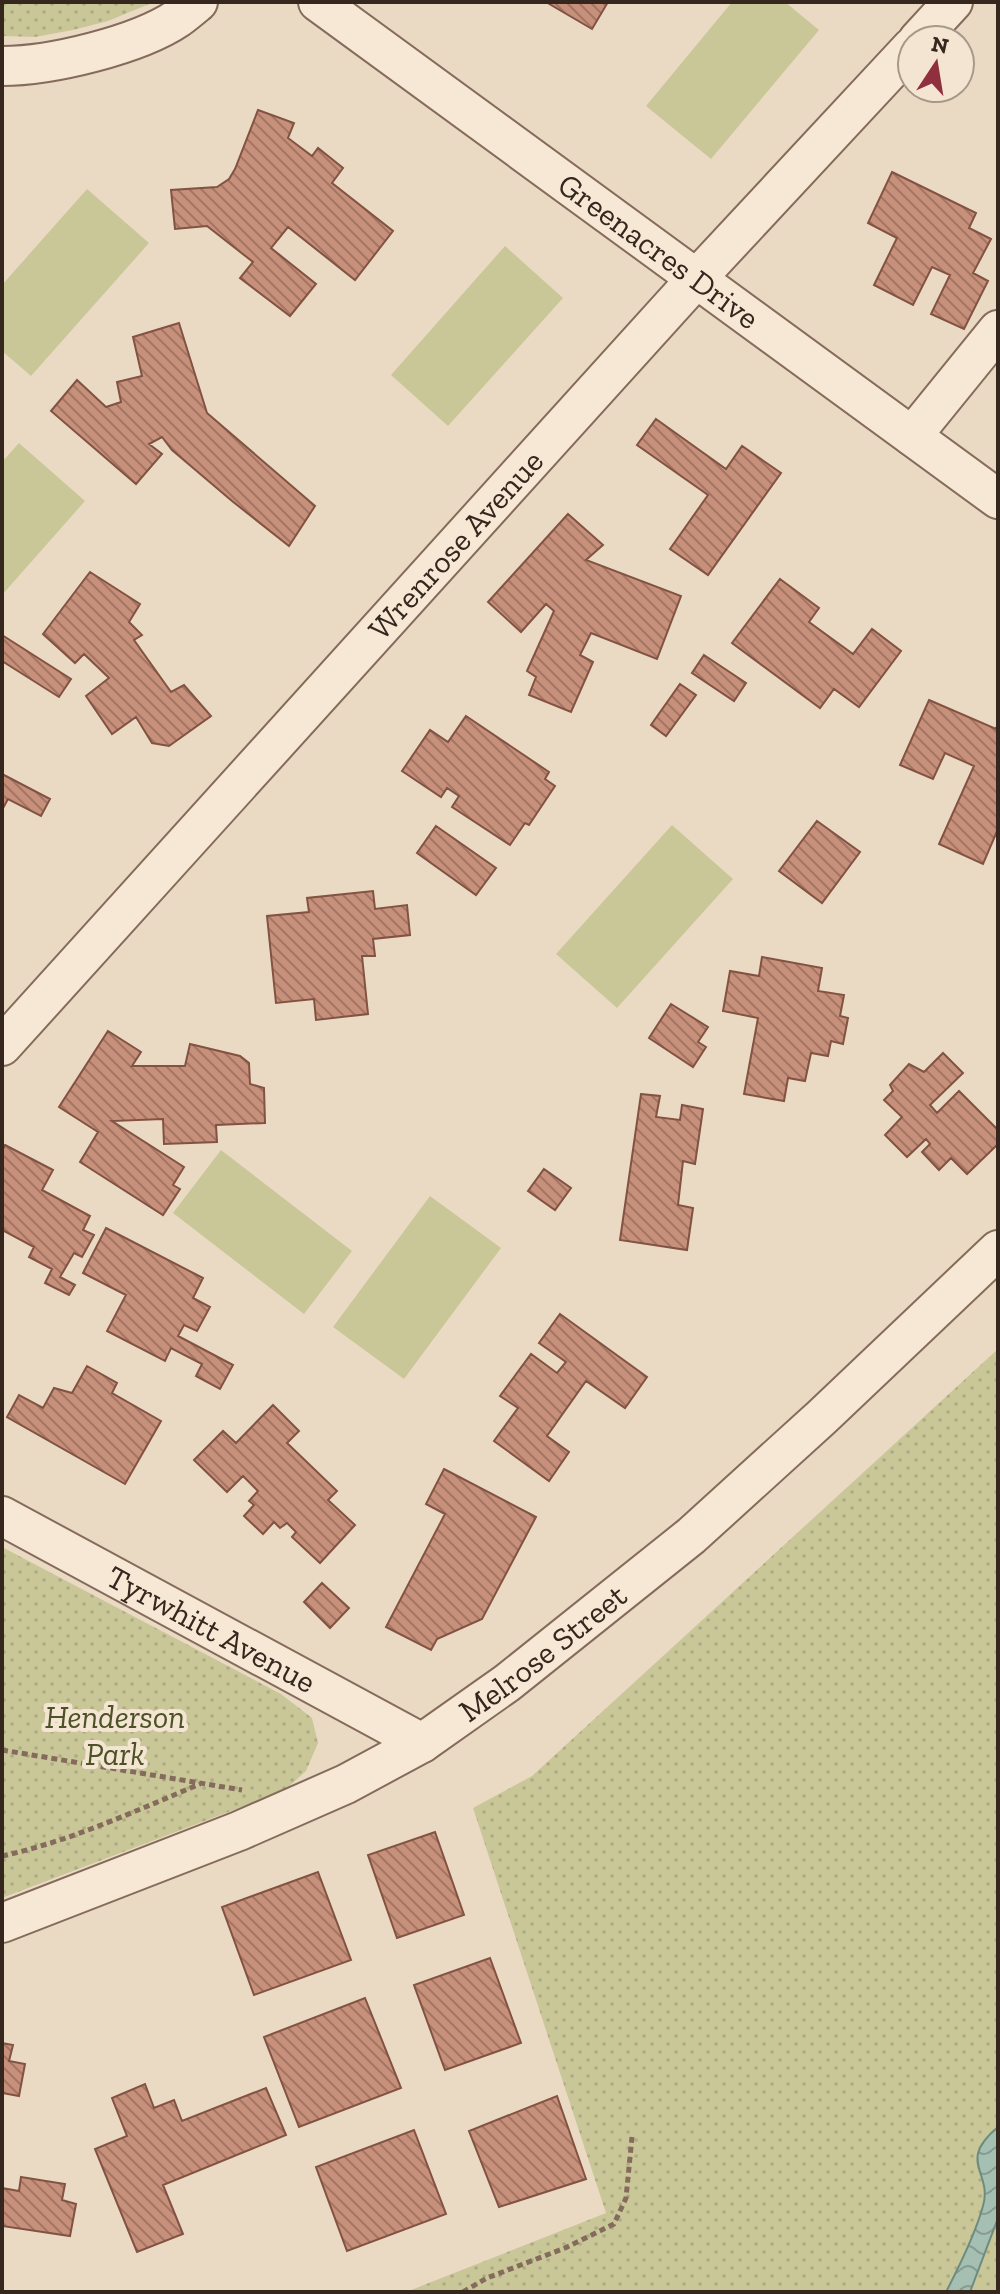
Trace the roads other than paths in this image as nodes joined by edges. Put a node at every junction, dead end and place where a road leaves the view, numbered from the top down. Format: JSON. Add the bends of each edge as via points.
{"nodes":[{"id":1,"x":198,"y":2,"type":"edge"},
{"id":2,"x":318,"y":2,"type":"edge"},
{"id":3,"x":953,"y":2,"type":"edge"},
{"id":4,"x":933,"y":24,"type":"edge"},
{"id":5,"x":896,"y":64,"type":"edge"},
{"id":6,"x":2,"y":66,"type":"edge"},
{"id":7,"x":697,"y":278,"type":"junction"},
{"id":8,"x":998,"y":330,"type":"edge"},
{"id":9,"x":912,"y":436,"type":"junction"},
{"id":10,"x":998,"y":499,"type":"edge"},
{"id":11,"x":2,"y":1046,"type":"edge"},
{"id":12,"x":998,"y":1250,"type":"edge"},
{"id":13,"x":2,"y":1516,"type":"edge"},
{"id":14,"x":422,"y":1743,"type":"junction"},
{"id":15,"x":2,"y":1923,"type":"edge"}],
"edges":[{"from":1,"to":6,"type":"street","via":[[147,34],[99,50]]},
{"from":2,"to":7,"type":"street","name":"Greenacres Drive"},
{"from":3,"to":4,"type":"street"},
{"from":5,"to":7,"type":"street","name":"Wrenrose Avenue"},
{"from":7,"to":9,"type":"street","name":"Greenacres Drive"},
{"from":7,"to":11,"type":"street","name":"Wrenrose Avenue"},
{"from":8,"to":9,"type":"street"},
{"from":9,"to":10,"type":"street","name":"Greenacres Drive"},
{"from":12,"to":14,"type":"street","name":"Melrose Street","via":[[691,1536],[507,1683]]},
{"from":13,"to":14,"type":"street","name":"Tyrwhitt Avenue"},
{"from":14,"to":15,"type":"street","name":"Melrose Street","via":[[346,1784],[239,1831]]}]}
